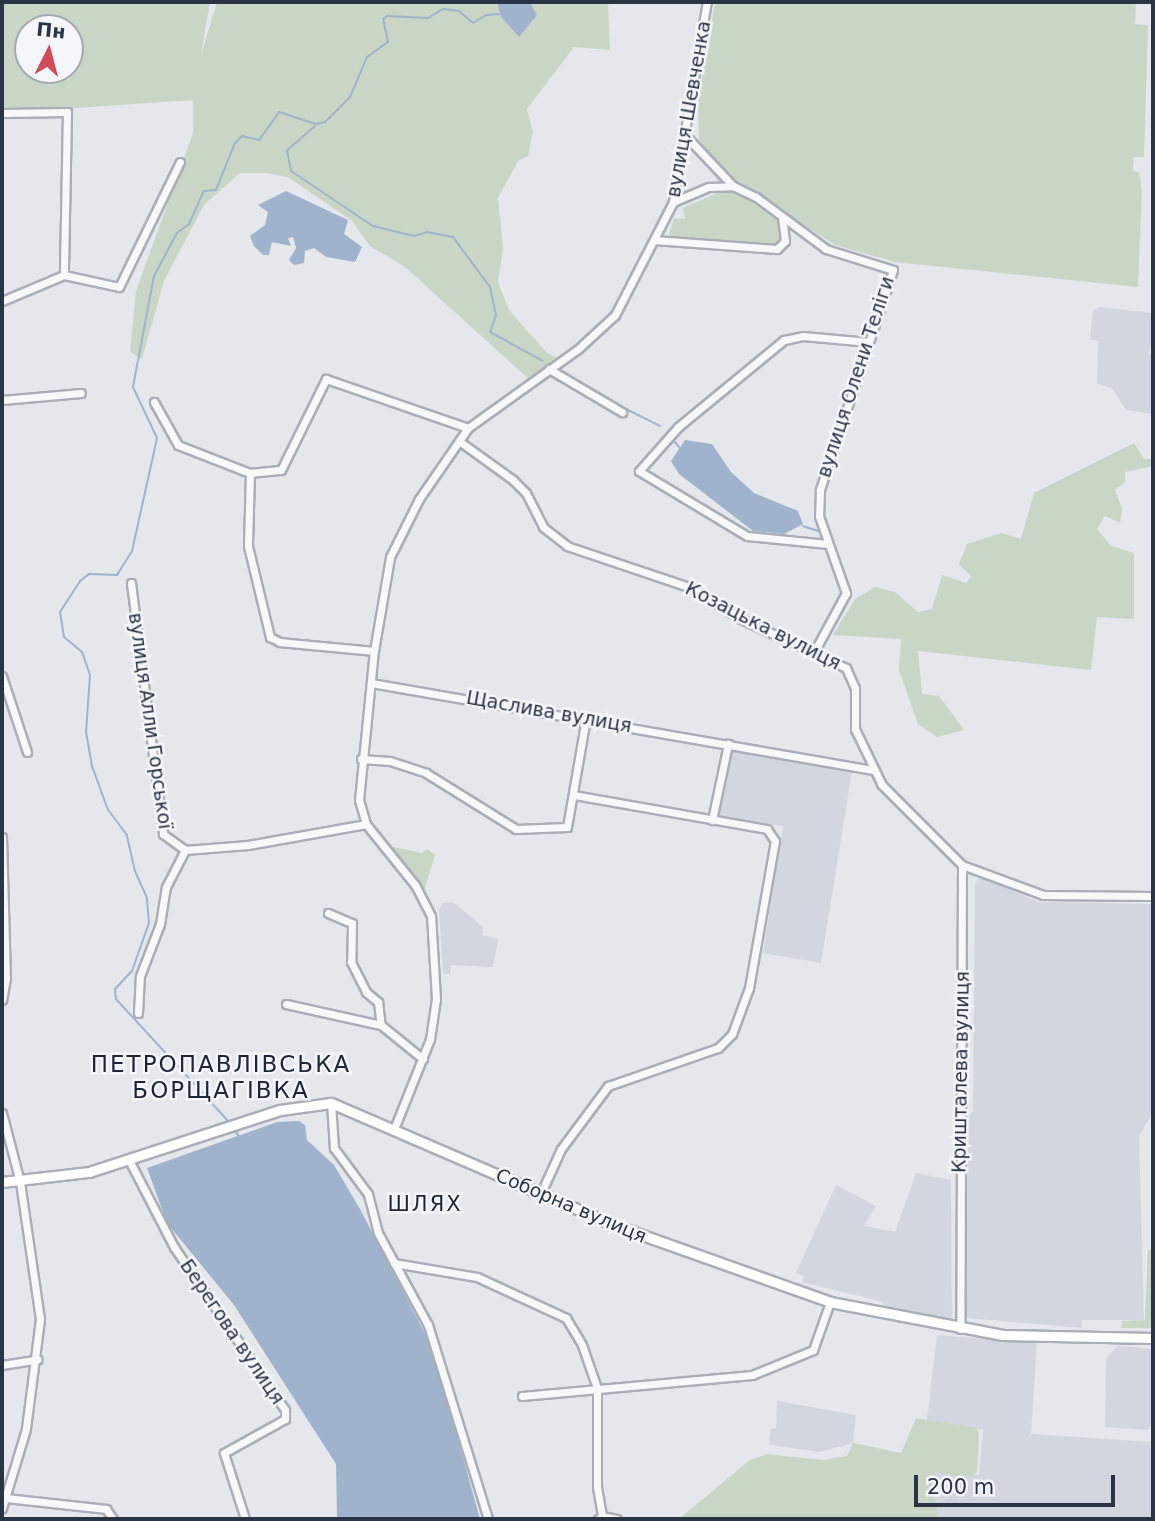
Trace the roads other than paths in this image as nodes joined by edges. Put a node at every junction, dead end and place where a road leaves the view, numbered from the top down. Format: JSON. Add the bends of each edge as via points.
{"nodes":[{"id":1,"x":707,"y":2,"type":"edge"},
{"id":2,"x":2,"y":113,"type":"edge"},
{"id":3,"x":684,"y":134,"type":"junction"},
{"id":4,"x":180,"y":162,"type":"dead end"},
{"id":5,"x":733,"y":186,"type":"junction"},
{"id":6,"x":673,"y":202,"type":"junction"},
{"id":7,"x":782,"y":218,"type":"junction"},
{"id":8,"x":654,"y":240,"type":"junction"},
{"id":9,"x":64,"y":275,"type":"junction"},
{"id":10,"x":2,"y":301,"type":"edge"},
{"id":11,"x":869,"y":342,"type":"junction"},
{"id":12,"x":549,"y":369,"type":"junction"},
{"id":13,"x":81,"y":393,"type":"dead end"},
{"id":14,"x":2,"y":400,"type":"edge"},
{"id":15,"x":154,"y":402,"type":"dead end"},
{"id":16,"x":622,"y":412,"type":"dead end"},
{"id":17,"x":468,"y":428,"type":"junction"},
{"id":18,"x":459,"y":441,"type":"junction"},
{"id":19,"x":250,"y":473,"type":"junction"},
{"id":20,"x":828,"y":544,"type":"junction"},
{"id":21,"x":131,"y":583,"type":"dead end"},
{"id":22,"x":815,"y":650,"type":"junction"},
{"id":23,"x":374,"y":651,"type":"junction"},
{"id":24,"x":2,"y":676,"type":"edge"},
{"id":25,"x":371,"y":683,"type":"junction"},
{"id":26,"x":586,"y":718,"type":"junction"},
{"id":27,"x":727,"y":744,"type":"junction"},
{"id":28,"x":27,"y":751,"type":"dead end"},
{"id":29,"x":361,"y":759,"type":"junction"},
{"id":30,"x":873,"y":770,"type":"junction"},
{"id":31,"x":574,"y":795,"type":"junction"},
{"id":32,"x":712,"y":820,"type":"junction"},
{"id":33,"x":366,"y":824,"type":"junction"},
{"id":34,"x":2,"y":838,"type":"edge"},
{"id":35,"x":185,"y":849,"type":"junction"},
{"id":36,"x":962,"y":865,"type":"junction"},
{"id":37,"x":1153,"y":896,"type":"edge"},
{"id":38,"x":328,"y":913,"type":"dead end"},
{"id":39,"x":2,"y":1000,"type":"edge"},
{"id":40,"x":286,"y":1004,"type":"dead end"},
{"id":41,"x":138,"y":1013,"type":"dead end"},
{"id":42,"x":381,"y":1025,"type":"junction"},
{"id":43,"x":423,"y":1059,"type":"junction"},
{"id":44,"x":331,"y":1103,"type":"junction"},
{"id":45,"x":2,"y":1113,"type":"edge"},
{"id":46,"x":394,"y":1129,"type":"junction"},
{"id":47,"x":128,"y":1160,"type":"junction"},
{"id":48,"x":2,"y":1182,"type":"edge"},
{"id":49,"x":20,"y":1182,"type":"junction"},
{"id":50,"x":541,"y":1194,"type":"junction"},
{"id":51,"x":394,"y":1263,"type":"junction"},
{"id":52,"x":830,"y":1302,"type":"junction"},
{"id":53,"x":960,"y":1329,"type":"junction"},
{"id":54,"x":1153,"y":1338,"type":"edge"},
{"id":55,"x":38,"y":1359,"type":"junction"},
{"id":56,"x":2,"y":1365,"type":"edge"},
{"id":57,"x":597,"y":1388,"type":"junction"},
{"id":58,"x":522,"y":1396,"type":"dead end"},
{"id":59,"x":6,"y":1498,"type":"junction"},
{"id":60,"x":2,"y":1508,"type":"edge"},
{"id":61,"x":600,"y":1518,"type":"edge"},
{"id":62,"x":113,"y":1519,"type":"edge"},
{"id":63,"x":245,"y":1519,"type":"edge"},
{"id":64,"x":488,"y":1519,"type":"edge"},
{"id":65,"x":617,"y":1519,"type":"edge"}],
"edges":[{"from":1,"to":3,"type":"street","name":"вулиця Шевченка"},
{"from":2,"to":9,"type":"street","via":[[67,112]]},
{"from":3,"to":5,"type":"street","name":"вулиця Олени Теліги"},
{"from":3,"to":6,"type":"street","name":"вулиця Шевченка"},
{"from":4,"to":9,"type":"street","via":[[119,287]]},
{"from":5,"to":6,"type":"street","via":[[709,187]]},
{"from":5,"to":7,"type":"street","name":"вулиця Олени Теліги"},
{"from":6,"to":8,"type":"street","name":"вулиця Шевченка"},
{"from":7,"to":8,"type":"street","via":[[785,241],[777,249]]},
{"from":7,"to":11,"type":"street","name":"вулиця Олени Теліги","via":[[839,256],[893,270]]},
{"from":8,"to":12,"type":"street","name":"вулиця Шевченка","via":[[615,315]]},
{"from":9,"to":10,"type":"street"},
{"from":11,"to":20,"type":"street","name":"вулиця Олени Теліги","via":[[820,490],[819,516]]},
{"from":11,"to":20,"type":"street","via":[[803,336],[784,340],[678,427],[639,471],[747,536]]},
{"from":12,"to":16,"type":"street"},
{"from":12,"to":17,"type":"street","name":"вулиця Шевченка"},
{"from":13,"to":14,"type":"street"},
{"from":15,"to":19,"type":"street","via":[[178,445]]},
{"from":17,"to":18,"type":"street","name":"вулиця Шевченка"},
{"from":17,"to":19,"type":"street","via":[[326,379],[281,470]]},
{"from":18,"to":22,"type":"street","name":"Козацька вулиця","via":[[513,480],[526,493],[543,527],[567,546],[682,584],[739,618]]},
{"from":18,"to":23,"type":"street","name":"вулиця Шевченка","via":[[419,499],[390,557]]},
{"from":19,"to":23,"type":"street","via":[[248,546],[270,637],[280,642]]},
{"from":20,"to":22,"type":"street","name":"вулиця Олени Теліги","via":[[846,593]]},
{"from":21,"to":35,"type":"street","name":"вулиця Алли Горської","via":[[163,834]]},
{"from":22,"to":30,"type":"street","name":"Козацька вулиця","via":[[835,660],[852,678],[853,721]]},
{"from":23,"to":25,"type":"street","name":"вулиця Шевченка"},
{"from":24,"to":28,"type":"street"},
{"from":25,"to":26,"type":"street","name":"Щаслива вулиця"},
{"from":25,"to":29,"type":"street","name":"вулиця Шевченка"},
{"from":26,"to":27,"type":"street","name":"Щаслива вулиця"},
{"from":26,"to":31,"type":"street"},
{"from":27,"to":30,"type":"street","name":"Щаслива вулиця"},
{"from":27,"to":32,"type":"street"},
{"from":29,"to":31,"type":"street","via":[[390,761],[426,773],[516,829],[567,827]]},
{"from":29,"to":33,"type":"street","name":"вулиця Шевченка","via":[[359,800]]},
{"from":30,"to":36,"type":"street","name":"Козацька вулиця"},
{"from":31,"to":32,"type":"street"},
{"from":32,"to":50,"type":"street","via":[[767,829],[775,841],[737,1024],[718,1048],[621,1080],[599,1094],[561,1149]]},
{"from":33,"to":35,"type":"street","name":"вулиця Алли Горської","via":[[248,845]]},
{"from":33,"to":43,"type":"street","name":"вулиця Шевченка","via":[[415,885],[431,916],[436,999]]},
{"from":34,"to":39,"type":"street","via":[[6,978]]},
{"from":35,"to":41,"type":"street","name":"вулиця Алли Горської","via":[[166,887],[160,924],[140,976]]},
{"from":36,"to":37,"type":"street","via":[[1043,895]]},
{"from":36,"to":53,"type":"street","name":"Кришталева вулиця"},
{"from":38,"to":42,"type":"street","via":[[352,923],[351,962],[366,992],[378,1002]]},
{"from":40,"to":42,"type":"street"},
{"from":42,"to":43,"type":"street"},
{"from":43,"to":46,"type":"street","name":"вулиця Шевченка"},
{"from":44,"to":46,"type":"main road","name":"Соборна вулиця"},
{"from":44,"to":47,"type":"main road","name":"Соборна вулиця","via":[[307,1104],[244,1120]]},
{"from":44,"to":51,"type":"street","via":[[334,1148],[368,1194],[378,1233]]},
{"from":45,"to":49,"type":"street"},
{"from":46,"to":50,"type":"main road","name":"Соборна вулиця"},
{"from":47,"to":49,"type":"main road","name":"Соборна вулиця","via":[[66,1177]]},
{"from":47,"to":63,"type":"street","name":"Берегова вулиця","via":[[174,1247],[285,1410],[285,1419],[224,1452]]},
{"from":48,"to":49,"type":"main road","name":"Соборна вулиця"},
{"from":49,"to":55,"type":"street","via":[[40,1319]]},
{"from":50,"to":52,"type":"main road","name":"Соборна вулиця","via":[[677,1249]]},
{"from":51,"to":57,"type":"street","via":[[477,1277],[559,1312],[582,1345]]},
{"from":51,"to":64,"type":"street","via":[[436,1344]]},
{"from":52,"to":53,"type":"main road","name":"Соборна вулиця"},
{"from":52,"to":57,"type":"street","via":[[813,1350],[778,1366],[724,1380]]},
{"from":53,"to":54,"type":"main road","name":"Соборна вулиця","via":[[1019,1336]]},
{"from":55,"to":56,"type":"street"},
{"from":55,"to":59,"type":"street","via":[[26,1429]]},
{"from":57,"to":58,"type":"street"},
{"from":57,"to":61,"type":"street"},
{"from":59,"to":60,"type":"street"},
{"from":59,"to":62,"type":"street","via":[[106,1509]]},
{"from":61,"to":65,"type":"street"}]}
